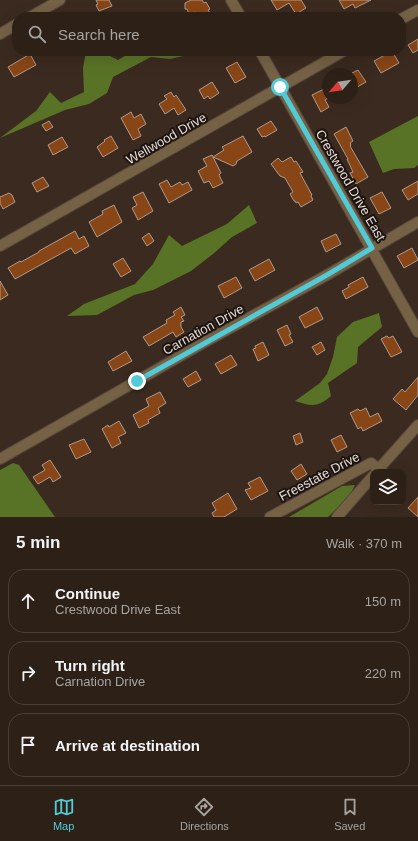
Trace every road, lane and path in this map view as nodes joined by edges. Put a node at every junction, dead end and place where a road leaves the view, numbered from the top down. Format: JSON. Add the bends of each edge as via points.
{"nodes":[{"id":1,"x":60,"y":0,"type":"edge"},
{"id":2,"x":231,"y":0,"type":"edge"},
{"id":3,"x":418,"y":10,"type":"edge"},
{"id":4,"x":39,"y":12,"type":"edge"},
{"id":5,"x":238,"y":12,"type":"edge"},
{"id":6,"x":406,"y":16,"type":"edge"},
{"id":7,"x":12,"y":27,"type":"edge"},
{"id":8,"x":0,"y":34,"type":"edge"},
{"id":9,"x":263,"y":56,"type":"edge"},
{"id":10,"x":335,"y":56,"type":"edge"},
{"id":11,"x":280,"y":87,"type":"junction"},
{"id":12,"x":418,"y":222,"type":"edge"},
{"id":13,"x":0,"y":246,"type":"edge"},
{"id":14,"x":372,"y":248,"type":"junction"},
{"id":15,"x":418,"y":332,"type":"edge"},
{"id":16,"x":418,"y":425,"type":"edge"},
{"id":17,"x":0,"y":459,"type":"edge"},
{"id":18,"x":374,"y":469,"type":"edge"},
{"id":19,"x":379,"y":469,"type":"edge"},
{"id":20,"x":370,"y":479,"type":"edge"},
{"id":21,"x":270,"y":517,"type":"edge"},
{"id":22,"x":337,"y":517,"type":"edge"}],
"edges":[{"from":1,"to":4,"type":"street"},
{"from":2,"to":5,"type":"street"},
{"from":3,"to":6,"type":"street"},
{"from":7,"to":8,"type":"street"},
{"from":9,"to":11,"type":"street","name":"Crestwood Drive East"},
{"from":10,"to":11,"type":"street","name":"Wellwood Drive"},
{"from":11,"to":13,"type":"street","name":"Wellwood Drive"},
{"from":11,"to":14,"type":"street","name":"Crestwood Drive East"},
{"from":12,"to":14,"type":"street","name":"Carnation Drive"},
{"from":14,"to":15,"type":"street","name":"Crestwood Drive East"},
{"from":14,"to":17,"type":"street","name":"Carnation Drive"},
{"from":16,"to":19,"type":"street"},
{"from":18,"to":21,"type":"street","name":"Freestate Drive","via":[[371,463]]},
{"from":20,"to":22,"type":"street"}]}
